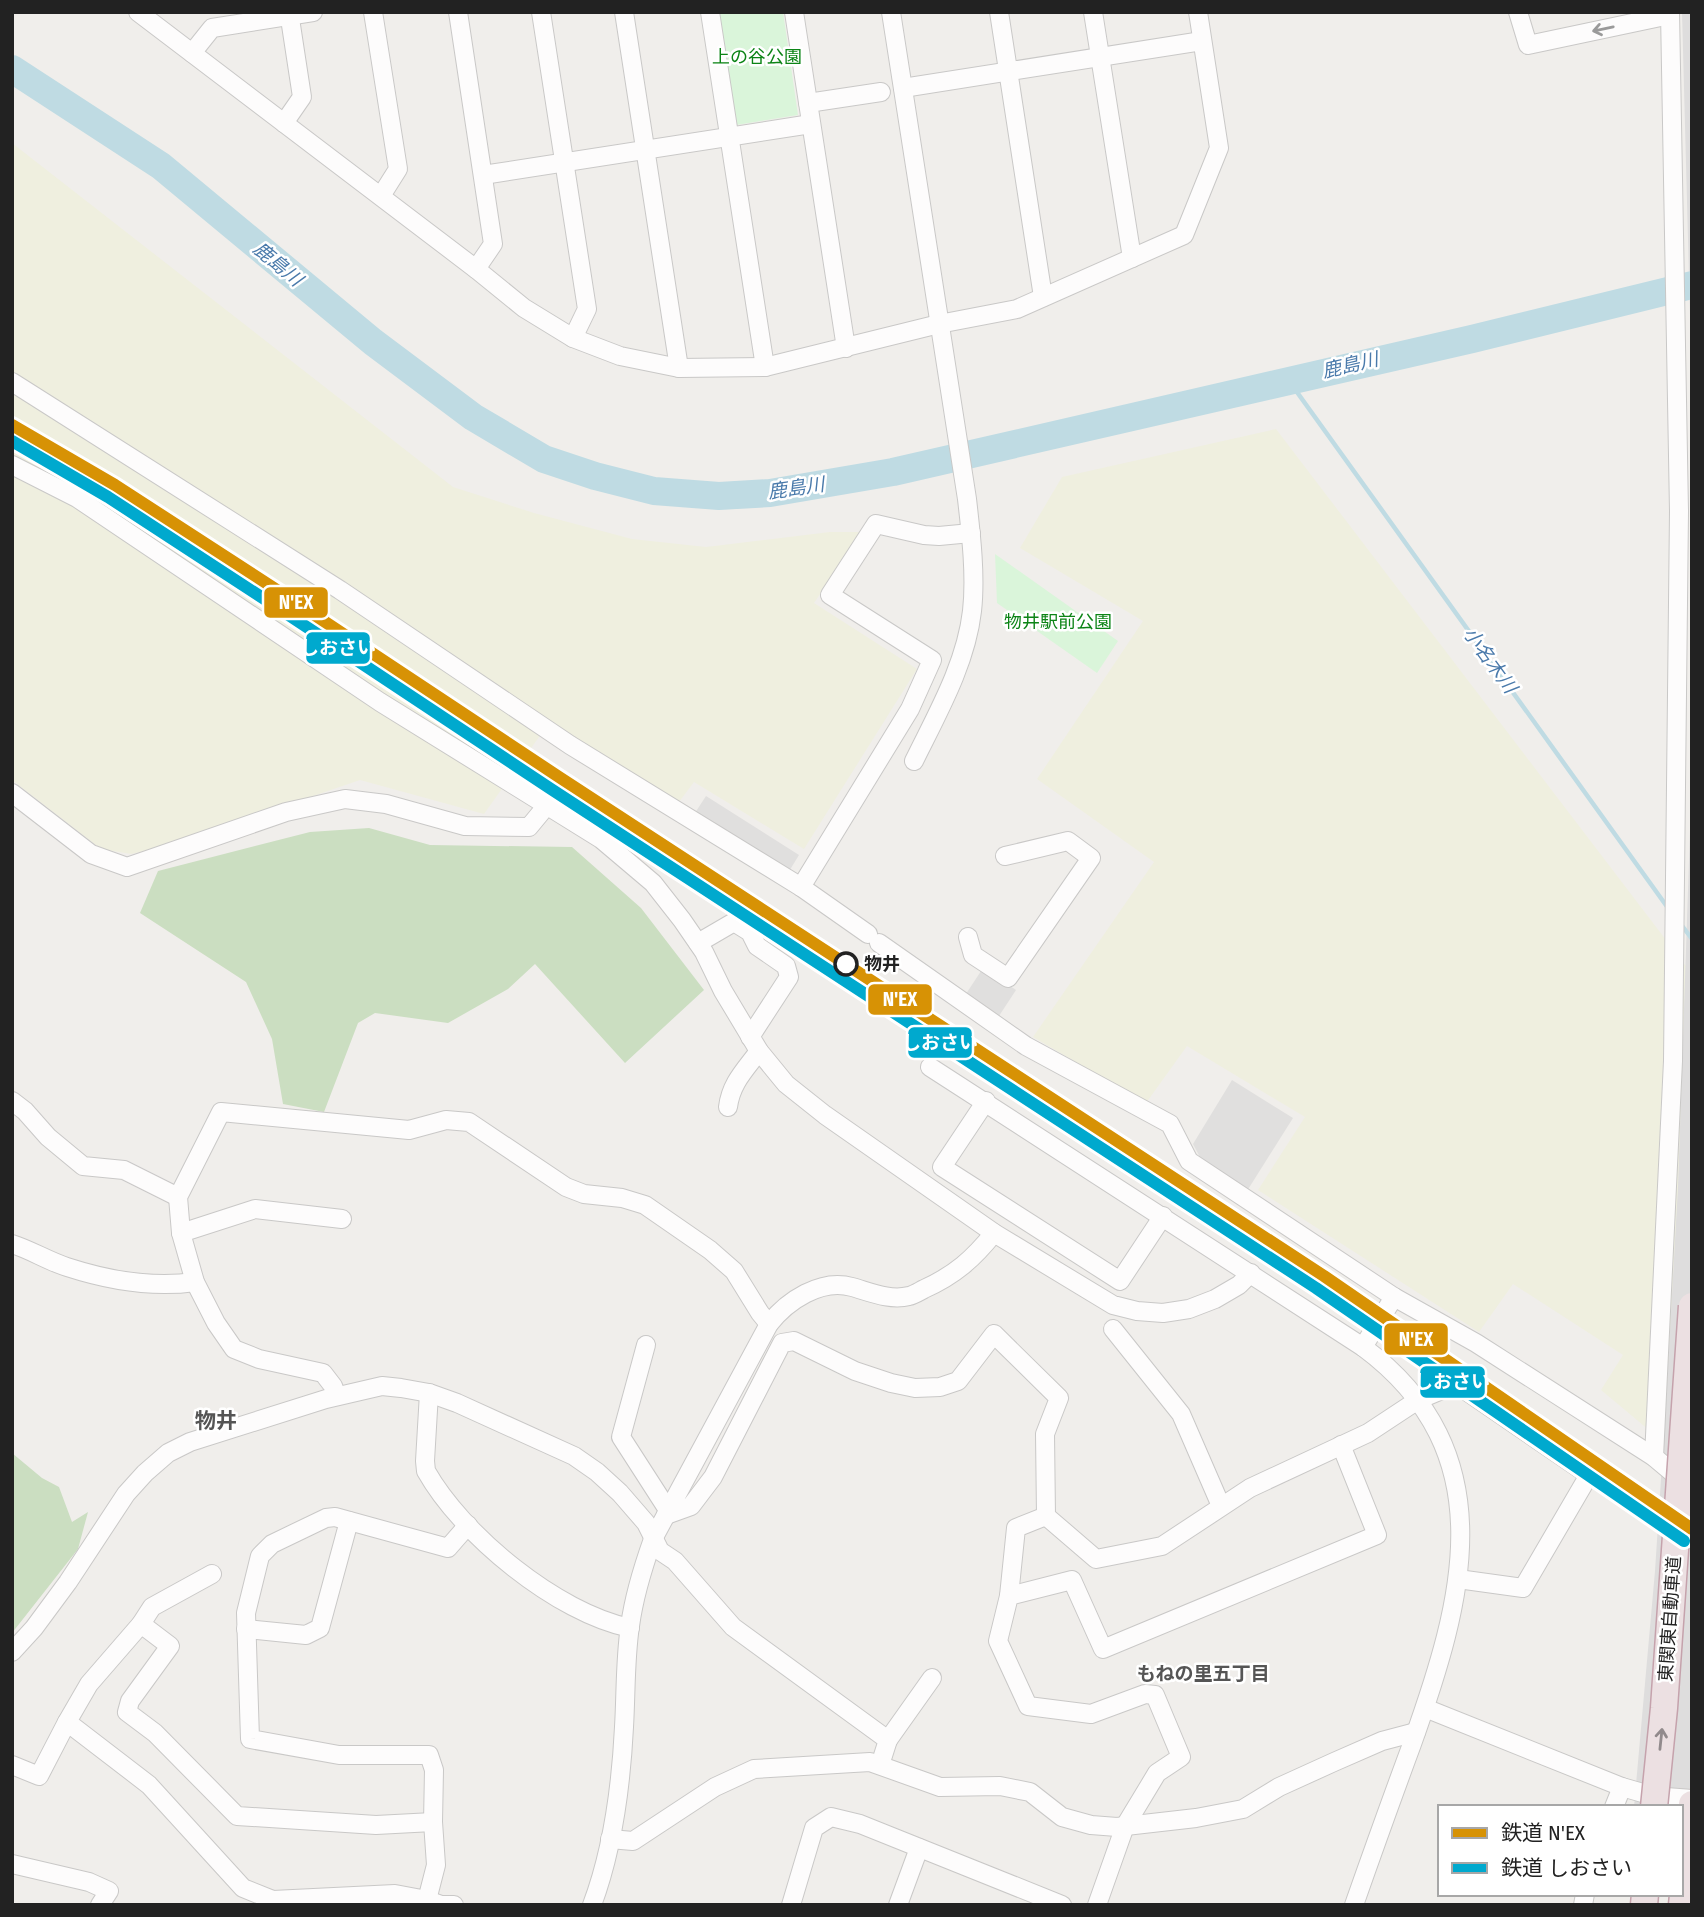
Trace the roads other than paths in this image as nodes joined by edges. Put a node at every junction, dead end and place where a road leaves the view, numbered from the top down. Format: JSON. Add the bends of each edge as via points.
{"nodes":[{"id":1,"x":138,"y":12,"type":"edge"},
{"id":2,"x":313,"y":12,"type":"edge"},
{"id":3,"x":373,"y":12,"type":"edge"},
{"id":4,"x":458,"y":12,"type":"edge"},
{"id":5,"x":541,"y":12,"type":"edge"},
{"id":6,"x":624,"y":12,"type":"edge"},
{"id":7,"x":710,"y":12,"type":"edge"},
{"id":8,"x":794,"y":12,"type":"edge"},
{"id":9,"x":891,"y":12,"type":"edge"},
{"id":10,"x":999,"y":12,"type":"edge"},
{"id":11,"x":1093,"y":12,"type":"edge"},
{"id":12,"x":1198,"y":12,"type":"edge"},
{"id":13,"x":1518,"y":12,"type":"edge"},
{"id":14,"x":1670,"y":13,"type":"edge"},
{"id":15,"x":289,"y":14,"type":"edge"},
{"id":16,"x":1202,"y":41,"type":"junction"},
{"id":17,"x":192,"y":53,"type":"junction"},
{"id":18,"x":1100,"y":57,"type":"junction"},
{"id":19,"x":1008,"y":71,"type":"junction"},
{"id":20,"x":902,"y":88,"type":"junction"},
{"id":21,"x":881,"y":92,"type":"dead end"},
{"id":22,"x":808,"y":103,"type":"junction"},
{"id":23,"x":284,"y":123,"type":"junction"},
{"id":24,"x":811,"y":124,"type":"junction"},
{"id":25,"x":729,"y":137,"type":"junction"},
{"id":26,"x":645,"y":150,"type":"junction"},
{"id":27,"x":564,"y":163,"type":"junction"},
{"id":28,"x":483,"y":175,"type":"junction"},
{"id":29,"x":381,"y":197,"type":"junction"},
{"id":30,"x":1132,"y":258,"type":"junction"},
{"id":31,"x":476,"y":269,"type":"junction"},
{"id":32,"x":1043,"y":298,"type":"junction"},
{"id":33,"x":939,"y":324,"type":"junction"},
{"id":34,"x":573,"y":338,"type":"junction"},
{"id":35,"x":846,"y":348,"type":"junction"},
{"id":36,"x":765,"y":367,"type":"junction"},
{"id":37,"x":679,"y":368,"type":"junction"},
{"id":38,"x":12,"y":382,"type":"edge"},
{"id":39,"x":12,"y":465,"type":"edge"},
{"id":40,"x":971,"y":533,"type":"junction"},
{"id":41,"x":914,"y":761,"type":"dead end"},
{"id":42,"x":12,"y":793,"type":"edge"},
{"id":43,"x":548,"y":804,"type":"junction"},
{"id":44,"x":1004,"y":856,"type":"dead end"},
{"id":45,"x":801,"y":887,"type":"junction"},
{"id":46,"x":968,"y":937,"type":"dead end"},
{"id":47,"x":698,"y":943,"type":"junction"},
{"id":48,"x":755,"y":1044,"type":"junction"},
{"id":49,"x":930,"y":1067,"type":"dead end"},
{"id":50,"x":12,"y":1101,"type":"edge"},
{"id":51,"x":986,"y":1101,"type":"junction"},
{"id":52,"x":728,"y":1107,"type":"dead end"},
{"id":53,"x":178,"y":1196,"type":"junction"},
{"id":54,"x":1163,"y":1216,"type":"junction"},
{"id":55,"x":689,"y":1218,"type":"dead end"},
{"id":56,"x":342,"y":1219,"type":"dead end"},
{"id":57,"x":665,"y":1220,"type":"junction"},
{"id":58,"x":181,"y":1233,"type":"junction"},
{"id":59,"x":994,"y":1233,"type":"junction"},
{"id":60,"x":12,"y":1244,"type":"edge"},
{"id":61,"x":1251,"y":1273,"type":"junction"},
{"id":62,"x":195,"y":1282,"type":"junction"},
{"id":63,"x":1394,"y":1297,"type":"junction"},
{"id":64,"x":1692,"y":1306,"type":"edge"},
{"id":65,"x":769,"y":1324,"type":"junction"},
{"id":66,"x":1113,"y":1329,"type":"dead end"},
{"id":67,"x":646,"y":1345,"type":"dead end"},
{"id":68,"x":1363,"y":1347,"type":"junction"},
{"id":69,"x":429,"y":1393,"type":"junction"},
{"id":70,"x":337,"y":1396,"type":"junction"},
{"id":71,"x":1418,"y":1401,"type":"junction"},
{"id":72,"x":1341,"y":1445,"type":"junction"},
{"id":73,"x":1654,"y":1457,"type":"junction"},
{"id":74,"x":1692,"y":1488,"type":"edge"},
{"id":75,"x":1221,"y":1506,"type":"junction"},
{"id":76,"x":667,"y":1513,"type":"junction"},
{"id":77,"x":1046,"y":1516,"type":"junction"},
{"id":78,"x":349,"y":1521,"type":"junction"},
{"id":79,"x":468,"y":1525,"type":"junction"},
{"id":80,"x":653,"y":1539,"type":"junction"},
{"id":81,"x":212,"y":1574,"type":"dead end"},
{"id":82,"x":1458,"y":1579,"type":"junction"},
{"id":83,"x":1009,"y":1596,"type":"junction"},
{"id":84,"x":141,"y":1624,"type":"junction"},
{"id":85,"x":630,"y":1628,"type":"junction"},
{"id":86,"x":246,"y":1629,"type":"junction"},
{"id":87,"x":12,"y":1652,"type":"edge"},
{"id":88,"x":932,"y":1678,"type":"dead end"},
{"id":89,"x":1425,"y":1708,"type":"junction"},
{"id":90,"x":67,"y":1722,"type":"junction"},
{"id":91,"x":1416,"y":1732,"type":"junction"},
{"id":92,"x":888,"y":1740,"type":"junction"},
{"id":93,"x":12,"y":1765,"type":"edge"},
{"id":94,"x":880,"y":1765,"type":"junction"},
{"id":95,"x":1622,"y":1787,"type":"junction"},
{"id":96,"x":1692,"y":1798,"type":"edge"},
{"id":97,"x":1692,"y":1804,"type":"edge"},
{"id":98,"x":1615,"y":1805,"type":"edge"},
{"id":99,"x":1654,"y":1805,"type":"edge"},
{"id":100,"x":433,"y":1822,"type":"junction"},
{"id":101,"x":1125,"y":1826,"type":"junction"},
{"id":102,"x":610,"y":1839,"type":"junction"},
{"id":103,"x":919,"y":1848,"type":"junction"},
{"id":104,"x":12,"y":1864,"type":"edge"},
{"id":105,"x":1683,"y":1895,"type":"edge"},
{"id":106,"x":300,"y":1902,"type":"edge"},
{"id":107,"x":436,"y":1903,"type":"edge"},
{"id":108,"x":100,"y":1905,"type":"edge"},
{"id":109,"x":454,"y":1905,"type":"edge"},
{"id":110,"x":592,"y":1905,"type":"edge"},
{"id":111,"x":791,"y":1905,"type":"edge"},
{"id":112,"x":898,"y":1905,"type":"edge"},
{"id":113,"x":1062,"y":1905,"type":"edge"},
{"id":114,"x":1097,"y":1905,"type":"edge"},
{"id":115,"x":1354,"y":1905,"type":"edge"}],
"edges":[{"from":1,"to":17,"type":"street"},
{"from":2,"to":15,"type":"street"},
{"from":3,"to":29,"type":"street","via":[[398,169]]},
{"from":4,"to":28,"type":"street"},
{"from":5,"to":27,"type":"street"},
{"from":6,"to":26,"type":"street"},
{"from":7,"to":25,"type":"street"},
{"from":8,"to":22,"type":"street"},
{"from":9,"to":20,"type":"street"},
{"from":10,"to":19,"type":"street"},
{"from":11,"to":18,"type":"street"},
{"from":12,"to":16,"type":"street"},
{"from":14,"to":13,"type":"street","one_way":true,"via":[[1528,45]]},
{"from":14,"to":73,"type":"street","via":[[1679,511],[1674,1061]]},
{"from":15,"to":17,"type":"street","via":[[212,28]]},
{"from":15,"to":23,"type":"street","via":[[302,97]]},
{"from":16,"to":18,"type":"street"},
{"from":16,"to":30,"type":"street","via":[[1219,148],[1184,235]]},
{"from":17,"to":23,"type":"street"},
{"from":18,"to":19,"type":"street"},
{"from":18,"to":30,"type":"street"},
{"from":19,"to":20,"type":"street"},
{"from":19,"to":32,"type":"street"},
{"from":20,"to":33,"type":"street"},
{"from":21,"to":22,"type":"street"},
{"from":22,"to":24,"type":"street"},
{"from":23,"to":29,"type":"street"},
{"from":24,"to":25,"type":"street"},
{"from":24,"to":35,"type":"street"},
{"from":25,"to":26,"type":"street"},
{"from":25,"to":36,"type":"street"},
{"from":26,"to":27,"type":"street"},
{"from":26,"to":37,"type":"street"},
{"from":27,"to":28,"type":"street"},
{"from":27,"to":34,"type":"street","via":[[587,309]]},
{"from":28,"to":31,"type":"street","via":[[493,244]]},
{"from":29,"to":31,"type":"street"},
{"from":30,"to":32,"type":"street"},
{"from":31,"to":34,"type":"street","via":[[524,308]]},
{"from":32,"to":33,"type":"street","via":[[1017,309]]},
{"from":33,"to":35,"type":"street"},
{"from":33,"to":40,"type":"street"},
{"from":34,"to":37,"type":"street","via":[[620,356]]},
{"from":35,"to":36,"type":"street"},
{"from":36,"to":37,"type":"street"},
{"from":38,"to":45,"type":"street","via":[[340,590],[570,745]]},
{"from":39,"to":43,"type":"street","via":[[76,498],[380,702]]},
{"from":40,"to":41,"type":"street","via":[[972,611],[963,650]]},
{"from":40,"to":45,"type":"street","via":[[924,535],[876,524],[830,595],[932,660],[910,709]]},
{"from":42,"to":43,"type":"street","via":[[92,854],[127,867],[286,812],[345,799],[387,804],[465,826],[529,827]]},
{"from":43,"to":47,"type":"street","via":[[601,839],[653,883]]},
{"from":44,"to":46,"type":"street","via":[[1068,841],[1091,858],[1008,978],[973,955]]},
{"from":45,"to":63,"type":"street","via":[[1026,1046],[1170,1124],[1189,1161]]},
{"from":47,"to":48,"type":"street"},
{"from":47,"to":48,"type":"street","via":[[734,922],[750,932],[757,946],[786,965],[789,977]]},
{"from":48,"to":52,"type":"street","via":[[730,1092]]},
{"from":48,"to":59,"type":"street","via":[[786,1084],[825,1115]]},
{"from":49,"to":51,"type":"street"},
{"from":50,"to":53,"type":"street","via":[[83,1166],[124,1170]]},
{"from":51,"to":54,"type":"street"},
{"from":51,"to":54,"type":"street","via":[[942,1167],[1120,1281]]},
{"from":53,"to":57,"type":"street","via":[[221,1112],[409,1130],[446,1120],[469,1122],[566,1187],[645,1205]]},
{"from":53,"to":58,"type":"street"},
{"from":54,"to":61,"type":"street"},
{"from":55,"to":57,"type":"street"},
{"from":56,"to":58,"type":"street","via":[[255,1209]]},
{"from":57,"to":65,"type":"street","via":[[734,1271]]},
{"from":58,"to":62,"type":"street"},
{"from":59,"to":61,"type":"street","via":[[1113,1305],[1137,1311],[1189,1310],[1225,1294]]},
{"from":59,"to":65,"type":"street","via":[[954,1275],[909,1296],[828,1285],[794,1298]]},
{"from":60,"to":62,"type":"street","via":[[66,1267],[129,1282]]},
{"from":61,"to":68,"type":"street"},
{"from":62,"to":70,"type":"street","via":[[234,1349],[323,1373]]},
{"from":63,"to":68,"type":"street"},
{"from":63,"to":73,"type":"street","via":[[1476,1343]]},
{"from":99,"to":64,"type":"highway","name":"東関東自動車道","one_way":true,"bridge":true},
{"from":65,"to":76,"type":"street"},
{"from":66,"to":75,"type":"street","via":[[1181,1414]]},
{"from":67,"to":76,"type":"street","via":[[621,1437]]},
{"from":68,"to":71,"type":"street","via":[[1390,1367]]},
{"from":69,"to":70,"type":"street","via":[[382,1387]]},
{"from":69,"to":79,"type":"street","via":[[426,1471]]},
{"from":69,"to":80,"type":"street","via":[[573,1456],[620,1493],[646,1523]]},
{"from":70,"to":87,"type":"street","via":[[168,1453],[126,1494],[41,1619]]},
{"from":71,"to":72,"type":"street"},
{"from":71,"to":82,"type":"street","via":[[1453,1467],[1461,1538]]},
{"from":71,"to":82,"type":"street","via":[[1456,1384],[1589,1475],[1523,1588]]},
{"from":72,"to":75,"type":"street"},
{"from":72,"to":83,"type":"street","via":[[1377,1535],[1103,1649],[1072,1580]]},
{"from":73,"to":74,"type":"street"},
{"from":75,"to":77,"type":"street","via":[[1162,1546],[1096,1559]]},
{"from":76,"to":77,"type":"street","via":[[691,1506],[713,1477],[782,1343],[794,1341],[891,1383],[940,1387],[958,1381],[994,1334],[1059,1398],[1045,1434]]},
{"from":76,"to":80,"type":"street"},
{"from":77,"to":83,"type":"street","via":[[1017,1528]]},
{"from":78,"to":79,"type":"street","via":[[448,1548]]},
{"from":78,"to":86,"type":"street","via":[[326,1518],[272,1544],[260,1556]]},
{"from":78,"to":86,"type":"street","via":[[320,1628],[306,1635]]},
{"from":79,"to":85,"type":"street","via":[[502,1558],[580,1612]]},
{"from":80,"to":85,"type":"street"},
{"from":80,"to":92,"type":"street","via":[[733,1627]]},
{"from":81,"to":84,"type":"street","via":[[152,1607]]},
{"from":82,"to":89,"type":"street"},
{"from":83,"to":101,"type":"street","via":[[998,1641],[1028,1706],[1091,1714],[1145,1693],[1155,1695],[1181,1757],[1157,1773]]},
{"from":84,"to":90,"type":"street","via":[[89,1684]]},
{"from":84,"to":100,"type":"street","via":[[170,1646],[127,1712],[155,1733],[237,1816],[376,1825]]},
{"from":85,"to":102,"type":"street","via":[[623,1742]]},
{"from":86,"to":100,"type":"street","via":[[250,1739],[338,1755],[429,1755],[434,1770]]},
{"from":88,"to":92,"type":"street"},
{"from":89,"to":91,"type":"street"},
{"from":89,"to":95,"type":"street"},
{"from":90,"to":93,"type":"street","via":[[39,1776]]},
{"from":90,"to":106,"type":"street","via":[[149,1785],[243,1888],[273,1900]]},
{"from":91,"to":101,"type":"street","via":[[1334,1762],[1243,1809]]},
{"from":91,"to":115,"type":"street"},
{"from":92,"to":94,"type":"street"},
{"from":94,"to":101,"type":"street","via":[[940,1787],[1000,1786],[1030,1792],[1062,1817],[1091,1825]]},
{"from":94,"to":102,"type":"street","via":[[754,1769],[715,1787],[633,1841]]},
{"from":95,"to":96,"type":"street","via":[[1653,1796]]},
{"from":95,"to":98,"type":"street"},
{"from":97,"to":105,"type":"highway"},
{"from":100,"to":107,"type":"street"},
{"from":101,"to":114,"type":"street"},
{"from":102,"to":110,"type":"street"},
{"from":103,"to":111,"type":"street","via":[[831,1817],[814,1828]]},
{"from":103,"to":112,"type":"street"},
{"from":103,"to":113,"type":"street"},
{"from":104,"to":108,"type":"street","via":[[109,1891]]},
{"from":106,"to":107,"type":"street","via":[[395,1894]]},
{"from":107,"to":109,"type":"street"}]}
